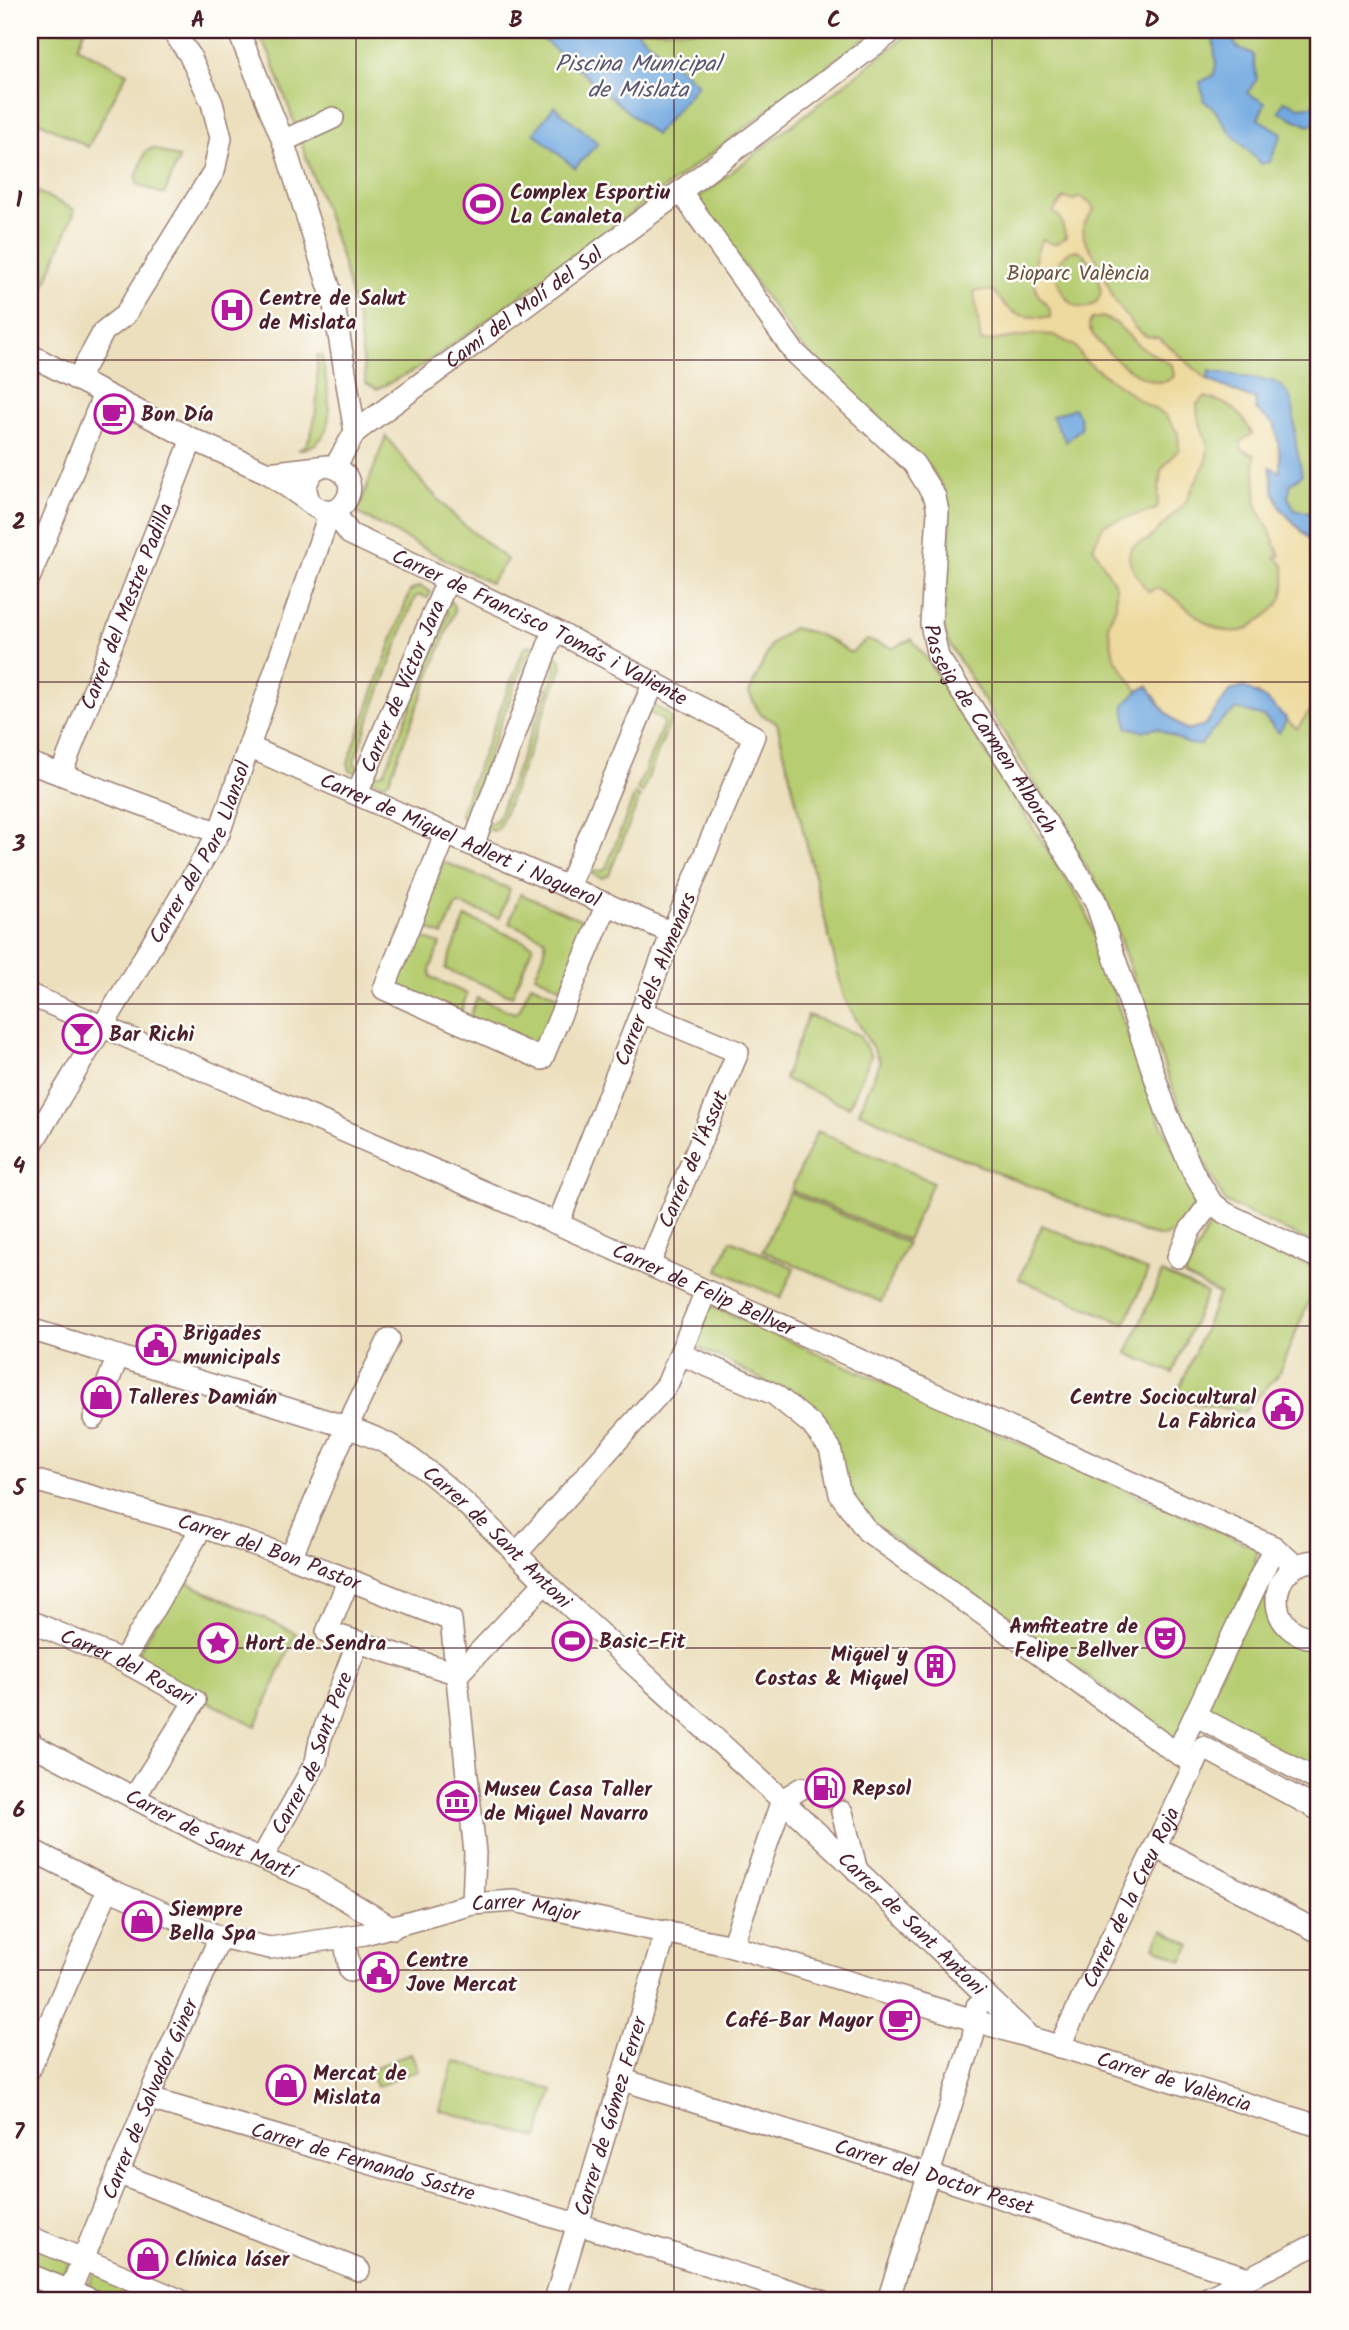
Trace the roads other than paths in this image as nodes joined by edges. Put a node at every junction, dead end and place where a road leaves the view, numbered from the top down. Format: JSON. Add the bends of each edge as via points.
{"nodes":[{"id":1,"x":172,"y":30,"type":"edge"},
{"id":2,"x":238,"y":30,"type":"edge"},
{"id":3,"x":894,"y":30,"type":"edge"},
{"id":4,"x":333,"y":118,"type":"dead end"},
{"id":5,"x":283,"y":141,"type":"junction"},
{"id":6,"x":681,"y":192,"type":"junction"},
{"id":7,"x":30,"y":355,"type":"edge"},
{"id":8,"x":77,"y":380,"type":"junction"},
{"id":9,"x":104,"y":394,"type":"junction"},
{"id":10,"x":355,"y":432,"type":"junction"},
{"id":11,"x":192,"y":439,"type":"junction"},
{"id":12,"x":326,"y":468,"type":"junction"},
{"id":13,"x":268,"y":473,"type":"junction"},
{"id":14,"x":321,"y":508,"type":"junction"},
{"id":15,"x":30,"y":576,"type":"edge"},
{"id":16,"x":447,"y":579,"type":"junction"},
{"id":17,"x":554,"y":630,"type":"junction"},
{"id":18,"x":654,"y":682,"type":"junction"},
{"id":19,"x":754,"y":736,"type":"joint"},
{"id":20,"x":249,"y":747,"type":"junction"},
{"id":21,"x":30,"y":763,"type":"edge"},
{"id":22,"x":61,"y":774,"type":"junction"},
{"id":23,"x":357,"y":794,"type":"junction"},
{"id":24,"x":219,"y":833,"type":"junction"},
{"id":25,"x":446,"y":833,"type":"junction"},
{"id":26,"x":473,"y":845,"type":"junction"},
{"id":27,"x":568,"y":887,"type":"junction"},
{"id":28,"x":607,"y":904,"type":"junction"},
{"id":29,"x":672,"y":933,"type":"junction"},
{"id":30,"x":30,"y":995,"type":"edge"},
{"id":31,"x":642,"y":1012,"type":"junction"},
{"id":32,"x":102,"y":1026,"type":"junction"},
{"id":33,"x":30,"y":1147,"type":"edge"},
{"id":34,"x":1211,"y":1202,"type":"junction"},
{"id":35,"x":558,"y":1224,"type":"junction"},
{"id":36,"x":1178,"y":1257,"type":"dead end"},
{"id":37,"x":1319,"y":1258,"type":"edge"},
{"id":38,"x":649,"y":1265,"type":"junction"},
{"id":39,"x":706,"y":1291,"type":"junction"},
{"id":40,"x":30,"y":1329,"type":"edge"},
{"id":41,"x":389,"y":1339,"type":"dead end"},
{"id":42,"x":680,"y":1354,"type":"junction"},
{"id":43,"x":118,"y":1356,"type":"junction"},
{"id":44,"x":94,"y":1418,"type":"dead end"},
{"id":45,"x":347,"y":1427,"type":"junction"},
{"id":46,"x":30,"y":1479,"type":"edge"},
{"id":47,"x":202,"y":1527,"type":"junction"},
{"id":48,"x":1274,"y":1547,"type":"junction"},
{"id":49,"x":516,"y":1554,"type":"junction"},
{"id":50,"x":291,"y":1557,"type":"junction"},
{"id":51,"x":1319,"y":1561,"type":"edge"},
{"id":52,"x":1297,"y":1566,"type":"junction"},
{"id":53,"x":349,"y":1579,"type":"junction"},
{"id":54,"x":545,"y":1583,"type":"junction"},
{"id":55,"x":30,"y":1623,"type":"edge"},
{"id":56,"x":1319,"y":1638,"type":"edge"},
{"id":57,"x":357,"y":1644,"type":"junction"},
{"id":58,"x":123,"y":1661,"type":"junction"},
{"id":59,"x":458,"y":1674,"type":"junction"},
{"id":60,"x":1195,"y":1715,"type":"junction"},
{"id":61,"x":30,"y":1740,"type":"edge"},
{"id":62,"x":1191,"y":1755,"type":"junction"},
{"id":63,"x":1319,"y":1780,"type":"edge"},
{"id":64,"x":802,"y":1788,"type":"dead end"},
{"id":65,"x":134,"y":1798,"type":"junction"},
{"id":66,"x":782,"y":1800,"type":"junction"},
{"id":67,"x":1319,"y":1810,"type":"edge"},
{"id":68,"x":842,"y":1812,"type":"tunnel mouth"},
{"id":69,"x":1155,"y":1847,"type":"junction"},
{"id":70,"x":30,"y":1849,"type":"edge"},
{"id":71,"x":262,"y":1858,"type":"junction"},
{"id":72,"x":857,"y":1871,"type":"junction"},
{"id":73,"x":108,"y":1889,"type":"junction"},
{"id":74,"x":473,"y":1905,"type":"junction"},
{"id":75,"x":393,"y":1928,"type":"junction"},
{"id":76,"x":666,"y":1931,"type":"junction"},
{"id":77,"x":1319,"y":1932,"type":"edge"},
{"id":78,"x":220,"y":1937,"type":"junction"},
{"id":79,"x":344,"y":1937,"type":"junction"},
{"id":80,"x":732,"y":1945,"type":"junction"},
{"id":81,"x":350,"y":1971,"type":"dead end"},
{"id":82,"x":969,"y":1981,"type":"junction"},
{"id":83,"x":977,"y":2020,"type":"junction"},
{"id":84,"x":1029,"y":2036,"type":"junction"},
{"id":85,"x":1059,"y":2047,"type":"junction"},
{"id":86,"x":30,"y":2068,"type":"edge"},
{"id":87,"x":620,"y":2079,"type":"junction"},
{"id":88,"x":150,"y":2099,"type":"junction"},
{"id":89,"x":1319,"y":2126,"type":"edge"},
{"id":90,"x":118,"y":2173,"type":"junction"},
{"id":91,"x":928,"y":2174,"type":"junction"},
{"id":92,"x":577,"y":2224,"type":"junction"},
{"id":93,"x":30,"y":2237,"type":"edge"},
{"id":94,"x":1319,"y":2243,"type":"edge"},
{"id":95,"x":83,"y":2260,"type":"junction"},
{"id":96,"x":359,"y":2270,"type":"dead end"},
{"id":97,"x":30,"y":2275,"type":"edge"},
{"id":98,"x":1248,"y":2278,"type":"junction"},
{"id":99,"x":58,"y":2292,"type":"edge"},
{"id":100,"x":92,"y":2300,"type":"edge"},
{"id":101,"x":180,"y":2300,"type":"edge"},
{"id":102,"x":555,"y":2300,"type":"edge"},
{"id":103,"x":820,"y":2300,"type":"edge"},
{"id":104,"x":888,"y":2300,"type":"edge"},
{"id":105,"x":1204,"y":2300,"type":"edge"}],
"edges":[{"from":1,"to":8,"type":"street","via":[[212,103],[221,138],[214,170],[125,315],[104,331]]},
{"from":2,"to":5,"type":"street"},
{"from":3,"to":6,"type":"street","name":"Camí del Molí del Sol"},
{"from":4,"to":5,"type":"street"},
{"from":5,"to":10,"type":"street","via":[[333,299]]},
{"from":6,"to":10,"type":"street","name":"Camí del Molí del Sol"},
{"from":6,"to":34,"type":"street","name":"Passeig de Carmen Alborch","via":[[794,352],[897,447],[935,498],[931,624],[938,657],[1095,900],[1167,1113]]},
{"from":7,"to":8,"type":"street","name":"Carrer de Francisco Tomás i Valiente"},
{"from":8,"to":9,"type":"street","name":"Carrer de Francisco Tomás i Valiente"},
{"from":9,"to":11,"type":"street","name":"Carrer de Francisco Tomás i Valiente"},
{"from":9,"to":15,"type":"street"},
{"from":10,"to":12,"type":"street"},
{"from":11,"to":13,"type":"street","name":"Carrer de Francisco Tomás i Valiente"},
{"from":11,"to":22,"type":"street","name":"Carrer del Mestre Padilla"},
{"from":12,"to":13,"type":"street"},
{"from":12,"to":14,"type":"street","via":[[312,472],[304,486]]},
{"from":12,"to":14,"type":"street","via":[[347,477],[350,491],[344,505]]},
{"from":13,"to":14,"type":"street","name":"Carrer de Francisco Tomás i Valiente"},
{"from":14,"to":16,"type":"street","name":"Carrer de Francisco Tomás i Valiente","via":[[350,534]]},
{"from":14,"to":20,"type":"street","name":"Carrer del Pare Llansol","via":[[322,534]]},
{"from":16,"to":17,"type":"street","name":"Carrer de Francisco Tomás i Valiente"},
{"from":16,"to":23,"type":"street","name":"Carrer de Víctor Jara"},
{"from":17,"to":18,"type":"street","name":"Carrer de Francisco Tomás i Valiente"},
{"from":17,"to":26,"type":"street"},
{"from":18,"to":19,"type":"street","name":"Carrer de Francisco Tomás i Valiente"},
{"from":18,"to":27,"type":"street"},
{"from":19,"to":29,"type":"street","name":"Carrer dels Almenars"},
{"from":20,"to":23,"type":"street","name":"Carrer de Miquel Adlert i Noguerol"},
{"from":20,"to":24,"type":"street","name":"Carrer del Pare Llansol"},
{"from":21,"to":22,"type":"street"},
{"from":22,"to":24,"type":"street"},
{"from":23,"to":25,"type":"street","name":"Carrer de Miquel Adlert i Noguerol"},
{"from":24,"to":32,"type":"street","name":"Carrer del Pare Llansol"},
{"from":25,"to":26,"type":"street","name":"Carrer de Miquel Adlert i Noguerol"},
{"from":25,"to":28,"type":"street","via":[[384,989],[542,1059]]},
{"from":26,"to":27,"type":"street","name":"Carrer de Miquel Adlert i Noguerol"},
{"from":27,"to":28,"type":"street","name":"Carrer de Miquel Adlert i Noguerol"},
{"from":28,"to":29,"type":"street","name":"Carrer de Miquel Adlert i Noguerol"},
{"from":29,"to":31,"type":"street","name":"Carrer dels Almenars"},
{"from":30,"to":32,"type":"street","name":"Carrer de Felip Bellver"},
{"from":31,"to":35,"type":"street","name":"Carrer dels Almenars"},
{"from":31,"to":38,"type":"street","name":"Carrer de l'Assut","via":[[738,1052]]},
{"from":32,"to":33,"type":"street","name":"Carrer del Pare Llansol"},
{"from":32,"to":35,"type":"street","name":"Carrer de Felip Bellver"},
{"from":34,"to":36,"type":"street","via":[[1190,1230]]},
{"from":34,"to":37,"type":"street","name":"Passeig de Carmen Alborch"},
{"from":35,"to":38,"type":"street","name":"Carrer de Felip Bellver"},
{"from":38,"to":39,"type":"street","name":"Carrer de Felip Bellver"},
{"from":39,"to":42,"type":"street"},
{"from":39,"to":48,"type":"street","name":"Carrer de Felip Bellver"},
{"from":40,"to":43,"type":"street","name":"Carrer de Sant Antoni"},
{"from":41,"to":45,"type":"street"},
{"from":42,"to":49,"type":"street","via":[[667,1385]]},
{"from":42,"to":62,"type":"street","via":[[774,1394],[811,1424],[830,1448],[839,1494],[867,1531]]},
{"from":43,"to":44,"type":"street"},
{"from":43,"to":45,"type":"street","name":"Carrer de Sant Antoni"},
{"from":45,"to":49,"type":"street","name":"Carrer de Sant Antoni","via":[[394,1447]]},
{"from":45,"to":50,"type":"street"},
{"from":46,"to":47,"type":"street","name":"Carrer del Bon Pastor"},
{"from":47,"to":50,"type":"street","name":"Carrer del Bon Pastor"},
{"from":47,"to":58,"type":"street"},
{"from":48,"to":52,"type":"street","name":"Carrer de Felip Bellver"},
{"from":48,"to":60,"type":"street","name":"Carrer de la Creu Roja"},
{"from":49,"to":54,"type":"street","name":"Carrer de Sant Antoni"},
{"from":50,"to":53,"type":"street","name":"Carrer del Bon Pastor"},
{"from":51,"to":52,"type":"street"},
{"from":52,"to":56,"type":"street","via":[[1279,1586],[1277,1605],[1289,1629]]},
{"from":53,"to":57,"type":"street","via":[[327,1633]]},
{"from":53,"to":59,"type":"street","name":"Carrer del Bon Pastor","via":[[451,1620]]},
{"from":54,"to":59,"type":"street"},
{"from":54,"to":66,"type":"street","name":"Carrer de Sant Antoni"},
{"from":55,"to":58,"type":"street","name":"Carrer del Rosari"},
{"from":57,"to":59,"type":"street"},
{"from":57,"to":71,"type":"street","name":"Carrer de Sant Pere","via":[[316,1762]]},
{"from":58,"to":65,"type":"street","name":"Carrer del Rosari","via":[[195,1701]]},
{"from":59,"to":74,"type":"street","via":[[475,1853]]},
{"from":60,"to":62,"type":"street","name":"Carrer de la Creu Roja"},
{"from":60,"to":63,"type":"street"},
{"from":61,"to":65,"type":"street","name":"Carrer de Sant Martí"},
{"from":62,"to":67,"type":"street"},
{"from":62,"to":69,"type":"street","name":"Carrer de la Creu Roja"},
{"from":64,"to":66,"type":"street"},
{"from":65,"to":71,"type":"street","name":"Carrer de Sant Martí","via":[[211,1838]]},
{"from":66,"to":72,"type":"street","name":"Carrer de Sant Antoni"},
{"from":66,"to":80,"type":"street"},
{"from":68,"to":72,"type":"street"},
{"from":69,"to":77,"type":"street"},
{"from":69,"to":85,"type":"street","name":"Carrer de la Creu Roja"},
{"from":70,"to":73,"type":"street","name":"Carrer Major"},
{"from":71,"to":75,"type":"street","name":"Carrer de Sant Martí","via":[[313,1880]]},
{"from":72,"to":82,"type":"street","name":"Carrer de Sant Antoni"},
{"from":73,"to":78,"type":"street","name":"Carrer Major"},
{"from":73,"to":86,"type":"street"},
{"from":74,"to":75,"type":"street","name":"Carrer Major"},
{"from":74,"to":76,"type":"street","name":"Carrer Major","via":[[514,1901]]},
{"from":75,"to":79,"type":"street","name":"Carrer Major"},
{"from":76,"to":80,"type":"street","name":"Carrer Major"},
{"from":76,"to":87,"type":"street","name":"Carrer de Gómez Ferrer"},
{"from":78,"to":79,"type":"street","name":"Carrer Major","via":[[270,1948]]},
{"from":78,"to":88,"type":"street","name":"Carrer de Salvador Giner"},
{"from":79,"to":81,"type":"street"},
{"from":80,"to":83,"type":"street","name":"Carrer Major"},
{"from":82,"to":83,"type":"street","via":[[976,1993]]},
{"from":82,"to":84,"type":"street","name":"Carrer de Sant Antoni"},
{"from":83,"to":84,"type":"street","name":"Carrer Major"},
{"from":83,"to":91,"type":"street"},
{"from":84,"to":85,"type":"street","name":"Carrer de València"},
{"from":85,"to":89,"type":"street","name":"Carrer de València"},
{"from":87,"to":91,"type":"street","name":"Carrer del Doctor Peset"},
{"from":87,"to":92,"type":"street","name":"Carrer de Gómez Ferrer"},
{"from":88,"to":90,"type":"street","name":"Carrer de Salvador Giner"},
{"from":88,"to":92,"type":"street","name":"Carrer de Fernando Sastre"},
{"from":90,"to":95,"type":"street","name":"Carrer de Salvador Giner"},
{"from":90,"to":96,"type":"street"},
{"from":91,"to":98,"type":"street","name":"Carrer del Doctor Peset"},
{"from":91,"to":104,"type":"street"},
{"from":92,"to":102,"type":"street","name":"Carrer de Gómez Ferrer"},
{"from":92,"to":103,"type":"street","name":"Carrer de Fernando Sastre"},
{"from":93,"to":95,"type":"street"},
{"from":94,"to":98,"type":"street"},
{"from":95,"to":99,"type":"street","name":"Carrer de Salvador Giner"},
{"from":95,"to":101,"type":"street"},
{"from":97,"to":99,"type":"street"},
{"from":98,"to":105,"type":"street"},
{"from":99,"to":100,"type":"street"}]}
